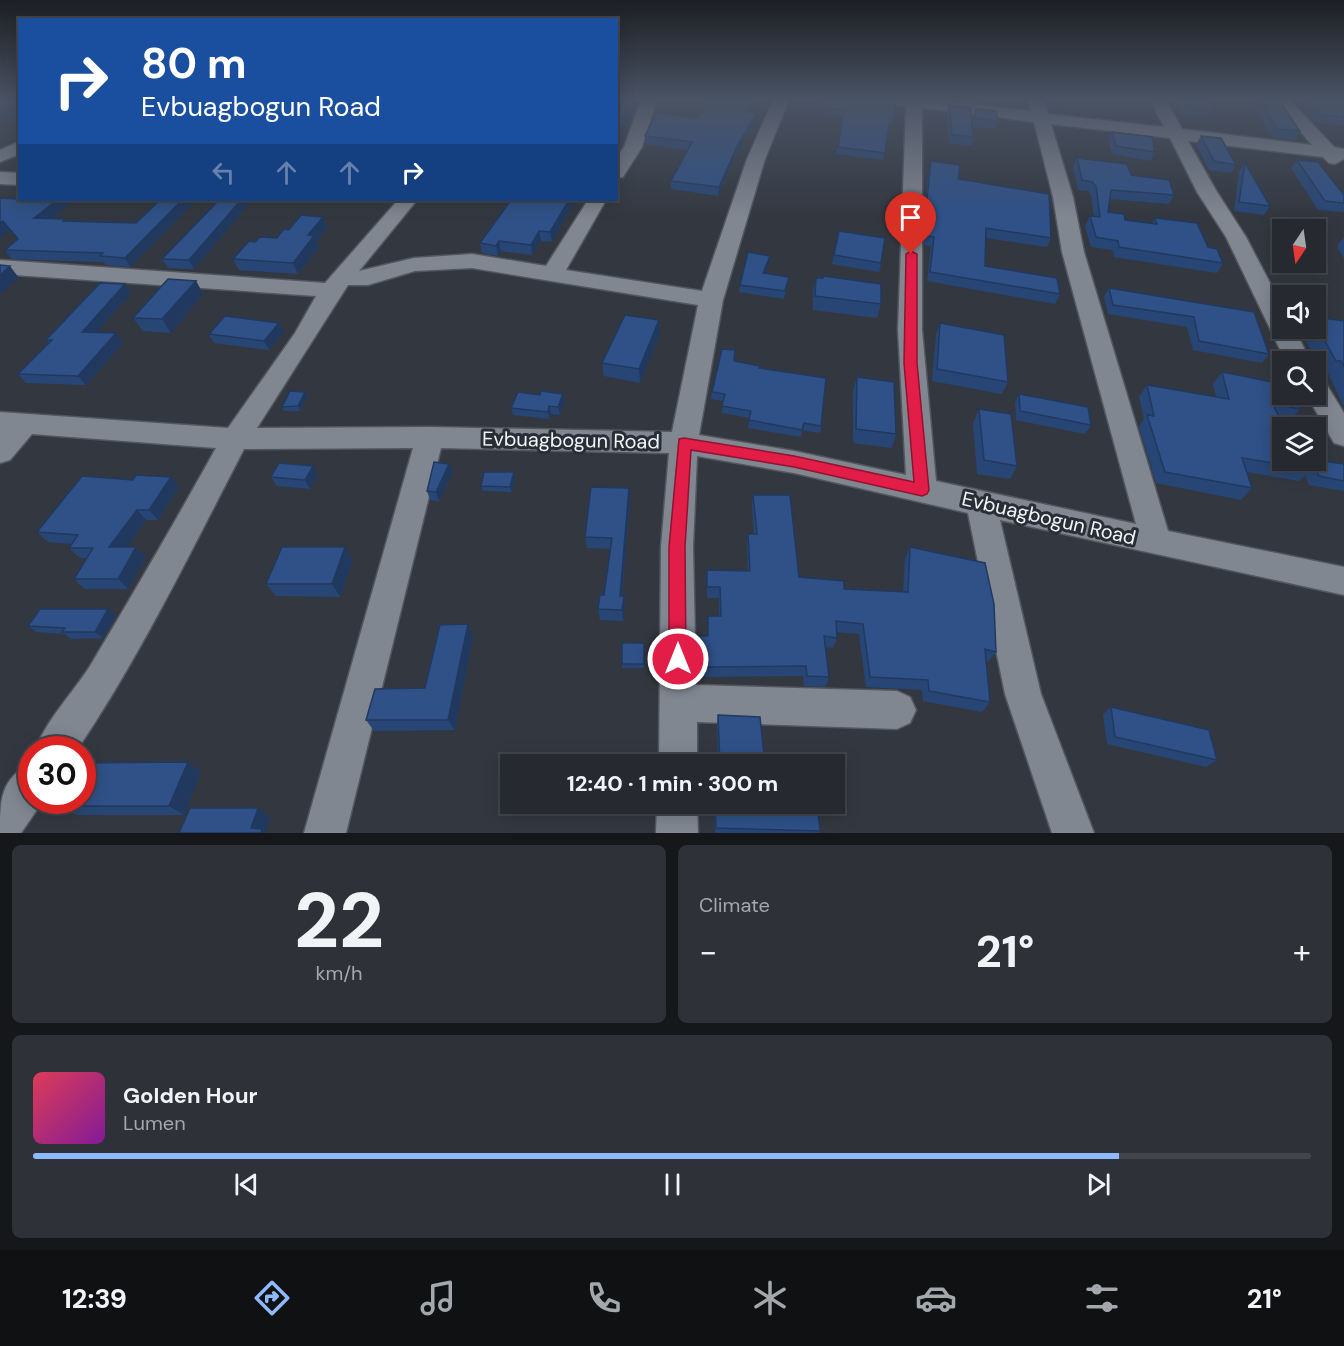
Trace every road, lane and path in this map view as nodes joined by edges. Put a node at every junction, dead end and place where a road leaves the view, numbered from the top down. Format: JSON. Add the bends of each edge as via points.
{"nodes":[{"id":1,"x":636,"y":139,"type":"edge"},
{"id":2,"x":765,"y":139,"type":"edge"},
{"id":3,"x":911,"y":139,"type":"edge"},
{"id":4,"x":1047,"y":139,"type":"edge"},
{"id":5,"x":1177,"y":139,"type":"edge"},
{"id":6,"x":1224,"y":139,"type":"edge"},
{"id":7,"x":1321,"y":139,"type":"edge"},
{"id":8,"x":18,"y":147,"type":"edge"},
{"id":9,"x":1337,"y":154,"type":"edge"},
{"id":10,"x":0,"y":157,"type":"edge"},
{"id":11,"x":618,"y":170,"type":"edge"},
{"id":12,"x":1344,"y":171,"type":"edge"},
{"id":13,"x":0,"y":178,"type":"edge"},
{"id":14,"x":18,"y":179,"type":"edge"},
{"id":15,"x":407,"y":201,"type":"edge"},
{"id":16,"x":596,"y":201,"type":"edge"},
{"id":17,"x":0,"y":267,"type":"edge"},
{"id":18,"x":552,"y":274,"type":"junction"},
{"id":19,"x":336,"y":284,"type":"junction"},
{"id":20,"x":711,"y":300,"type":"junction"},
{"id":21,"x":1293,"y":351,"type":"edge"},
{"id":22,"x":1326,"y":405,"type":"edge"},
{"id":23,"x":12,"y":423,"type":"edge"},
{"id":24,"x":1344,"y":436,"type":"edge"},
{"id":25,"x":430,"y":437,"type":"junction"},
{"id":26,"x":235,"y":439,"type":"junction"},
{"id":27,"x":684,"y":443,"type":"junction"},
{"id":28,"x":0,"y":452,"type":"edge"},
{"id":29,"x":922,"y":490,"type":"junction"},
{"id":30,"x":981,"y":503,"type":"junction"},
{"id":31,"x":1156,"y":542,"type":"junction"},
{"id":32,"x":1344,"y":581,"type":"edge"},
{"id":33,"x":678,"y":703,"type":"junction"},
{"id":34,"x":897,"y":710,"type":"dead end"},
{"id":35,"x":64,"y":736,"type":"edge"},
{"id":36,"x":678,"y":754,"type":"edge"},
{"id":37,"x":18,"y":803,"type":"edge"},
{"id":38,"x":678,"y":814,"type":"edge"},
{"id":39,"x":0,"y":828,"type":"edge"},
{"id":40,"x":325,"y":833,"type":"edge"},
{"id":41,"x":677,"y":833,"type":"edge"},
{"id":42,"x":1073,"y":833,"type":"edge"}],
"edges":[{"from":1,"to":11,"type":"street"},
{"from":2,"to":20,"type":"street"},
{"from":3,"to":29,"type":"street","via":[[916,165],[911,363]]},
{"from":4,"to":31,"type":"street","via":[[1073,252]]},
{"from":5,"to":21,"type":"street","via":[[1236,237]]},
{"from":6,"to":9,"type":"street"},
{"from":7,"to":9,"type":"street"},
{"from":8,"to":10,"type":"street"},
{"from":9,"to":12,"type":"street"},
{"from":13,"to":14,"type":"street"},
{"from":15,"to":19,"type":"street"},
{"from":16,"to":18,"type":"street"},
{"from":17,"to":19,"type":"street"},
{"from":18,"to":19,"type":"street","via":[[454,261],[414,265]]},
{"from":18,"to":20,"type":"street"},
{"from":19,"to":26,"type":"street"},
{"from":20,"to":27,"type":"street"},
{"from":22,"to":24,"type":"street"},
{"from":23,"to":26,"type":"street","name":"Evbuagbogun Road"},
{"from":23,"to":28,"type":"street"},
{"from":25,"to":26,"type":"street","name":"Evbuagbogun Road"},
{"from":25,"to":27,"type":"street","name":"Evbuagbogun Road"},
{"from":25,"to":40,"type":"street"},
{"from":26,"to":35,"type":"street","via":[[156,586],[92,696]]},
{"from":27,"to":29,"type":"street","name":"Evbuagbogun Road"},
{"from":27,"to":33,"type":"street","via":[[677,547]]},
{"from":29,"to":30,"type":"street","name":"Evbuagbogun Road"},
{"from":30,"to":31,"type":"street","name":"Evbuagbogun Road"},
{"from":30,"to":42,"type":"street","via":[[1023,694]]},
{"from":31,"to":32,"type":"street","name":"Evbuagbogun Road"},
{"from":33,"to":34,"type":"street"},
{"from":33,"to":36,"type":"street"},
{"from":37,"to":39,"type":"street"},
{"from":38,"to":41,"type":"street"}]}
